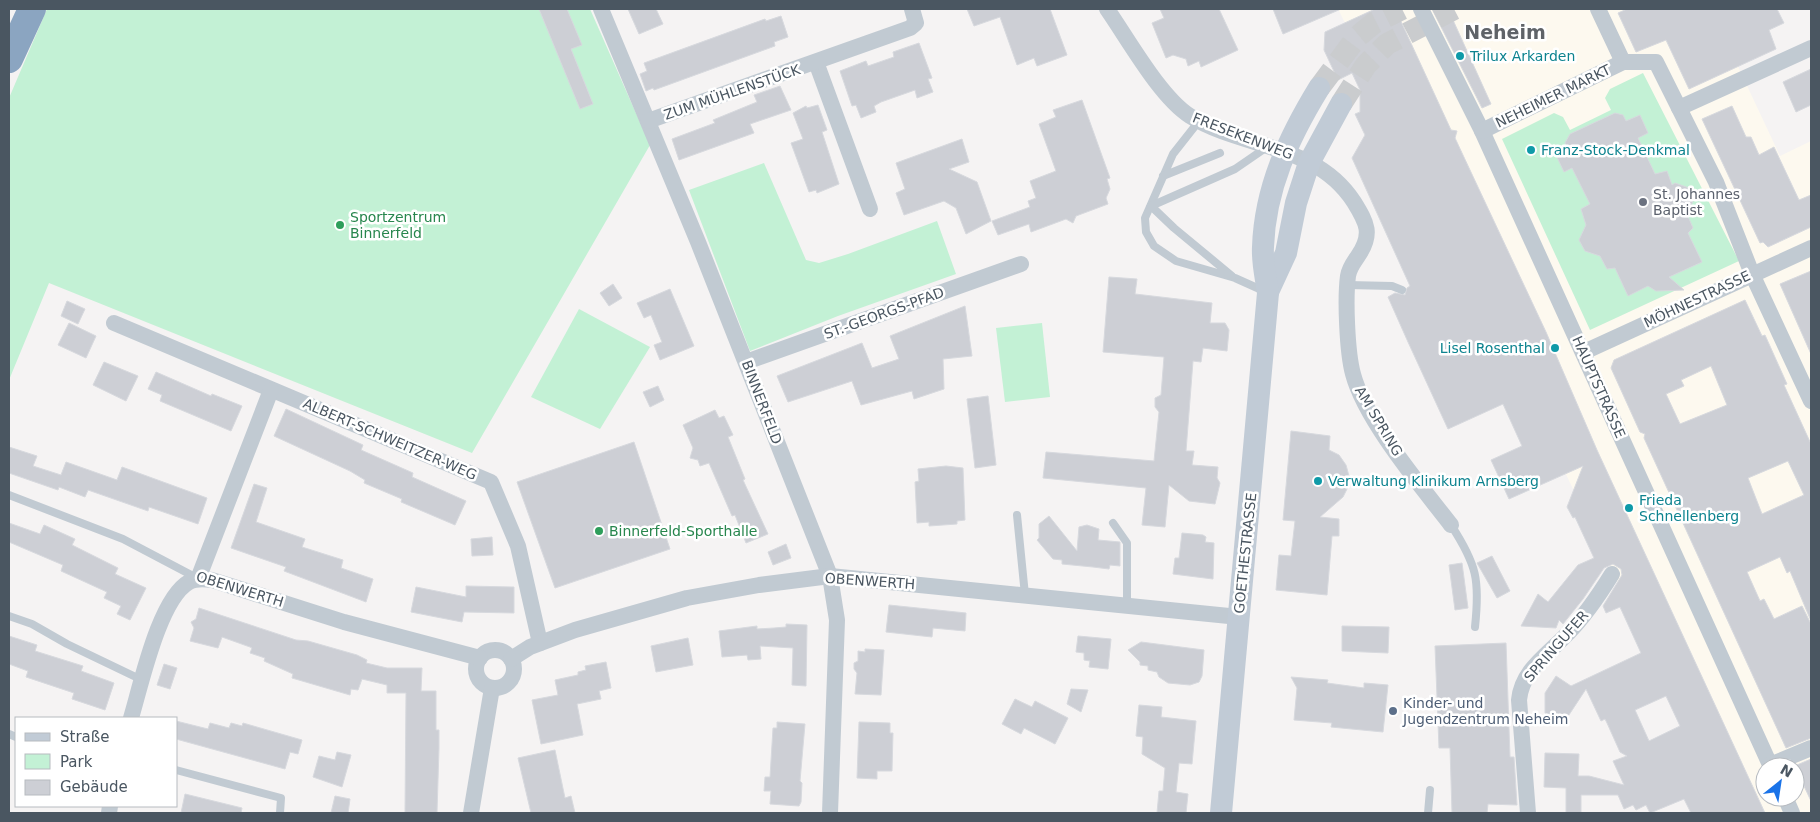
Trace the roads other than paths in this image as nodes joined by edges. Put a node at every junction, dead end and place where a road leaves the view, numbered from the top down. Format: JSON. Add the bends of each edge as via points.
{"nodes":[{"id":1,"x":32,"y":9,"type":"edge"},
{"id":2,"x":601,"y":9,"type":"edge"},
{"id":3,"x":912,"y":9,"type":"edge"},
{"id":4,"x":1108,"y":9,"type":"edge"},
{"id":5,"x":1421,"y":9,"type":"edge"},
{"id":6,"x":1598,"y":9,"type":"edge"},
{"id":7,"x":1811,"y":48,"type":"edge"},
{"id":8,"x":9,"y":59,"type":"edge"},
{"id":9,"x":816,"y":62,"type":"junction"},
{"id":10,"x":1623,"y":62,"type":"junction"},
{"id":11,"x":1319,"y":88,"type":"tunnel mouth"},
{"id":12,"x":1341,"y":104,"type":"tunnel mouth"},
{"id":13,"x":1679,"y":108,"type":"junction"},
{"id":14,"x":648,"y":121,"type":"junction"},
{"id":15,"x":1199,"y":121,"type":"junction"},
{"id":16,"x":1482,"y":130,"type":"junction"},
{"id":17,"x":1277,"y":148,"type":"junction"},
{"id":18,"x":1220,"y":153,"type":"dead end"},
{"id":19,"x":1309,"y":163,"type":"junction"},
{"id":20,"x":1163,"y":176,"type":"junction"},
{"id":21,"x":1151,"y":206,"type":"junction"},
{"id":22,"x":870,"y":209,"type":"dead end"},
{"id":23,"x":1811,"y":248,"type":"edge"},
{"id":24,"x":1021,"y":264,"type":"dead end"},
{"id":25,"x":1752,"y":274,"type":"junction"},
{"id":26,"x":1235,"y":278,"type":"junction"},
{"id":27,"x":1348,"y":285,"type":"junction"},
{"id":28,"x":1402,"y":290,"type":"dead end"},
{"id":29,"x":1268,"y":293,"type":"junction"},
{"id":30,"x":114,"y":323,"type":"dead end"},
{"id":31,"x":1584,"y":352,"type":"junction"},
{"id":32,"x":746,"y":362,"type":"junction"},
{"id":33,"x":271,"y":390,"type":"junction"},
{"id":34,"x":1811,"y":401,"type":"edge"},
{"id":35,"x":9,"y":495,"type":"edge"},
{"id":36,"x":1017,"y":515,"type":"dead end"},
{"id":37,"x":1113,"y":523,"type":"dead end"},
{"id":38,"x":1451,"y":525,"type":"joint"},
{"id":39,"x":1612,"y":574,"type":"dead end"},
{"id":40,"x":830,"y":576,"type":"junction"},
{"id":41,"x":198,"y":579,"type":"junction"},
{"id":42,"x":1025,"y":595,"type":"junction"},
{"id":43,"x":1127,"y":605,"type":"junction"},
{"id":44,"x":9,"y":616,"type":"edge"},
{"id":45,"x":1239,"y":616,"type":"junction"},
{"id":46,"x":1475,"y":627,"type":"dead end"},
{"id":47,"x":540,"y":643,"type":"junction"},
{"id":48,"x":480,"y":658,"type":"junction"},
{"id":49,"x":511,"y":659,"type":"junction"},
{"id":50,"x":142,"y":680,"type":"junction"},
{"id":51,"x":492,"y":688,"type":"junction"},
{"id":52,"x":132,"y":717,"type":"edge"},
{"id":53,"x":1811,"y":748,"type":"edge"},
{"id":54,"x":1767,"y":757,"type":"edge"},
{"id":55,"x":1791,"y":757,"type":"edge"},
{"id":56,"x":178,"y":771,"type":"edge"},
{"id":57,"x":1430,"y":790,"type":"dead end"},
{"id":58,"x":280,"y":813,"type":"edge"},
{"id":59,"x":471,"y":813,"type":"edge"},
{"id":60,"x":830,"y":813,"type":"edge"},
{"id":61,"x":1221,"y":813,"type":"edge"},
{"id":62,"x":1428,"y":813,"type":"edge"},
{"id":63,"x":1528,"y":813,"type":"edge"}],
"edges":[{"from":1,"to":8,"type":"highway"},
{"from":2,"to":14,"type":"street","name":"BINNERFELD"},
{"from":3,"to":9,"type":"street","name":"ZUM MÜHLENSTÜCK","via":[[916,20],[912,27]]},
{"from":4,"to":15,"type":"street","name":"FRESEKENWEG","via":[[1165,92],[1181,109]]},
{"from":5,"to":16,"type":"street","name":"HAUPTSTRASSE"},
{"from":6,"to":10,"type":"street","name":"NEHEIMER MARKT"},
{"from":7,"to":13,"type":"street"},
{"from":9,"to":14,"type":"street","name":"ZUM MÜHLENSTÜCK"},
{"from":9,"to":22,"type":"street","name":"ZUM MÜHLENSTÜCK"},
{"from":10,"to":13,"type":"street","name":"NEHEIMER MARKT","via":[[1656,62]]},
{"from":10,"to":16,"type":"street","name":"NEHEIMER MARKT"},
{"from":11,"to":17,"type":"street","name":"GOETHESTRASSE"},
{"from":12,"to":19,"type":"street","name":"GOETHESTRASSE"},
{"from":13,"to":25,"type":"street","name":"NEHEIMER MARKT","via":[[1716,182]]},
{"from":14,"to":32,"type":"street","name":"BINNERFELD"},
{"from":15,"to":17,"type":"street","name":"FRESEKENWEG"},
{"from":15,"to":20,"type":"lane","via":[[1173,154]]},
{"from":16,"to":31,"type":"street","name":"HAUPTSTRASSE"},
{"from":17,"to":19,"type":"street","name":"FRESEKENWEG"},
{"from":17,"to":21,"type":"lane"},
{"from":17,"to":29,"type":"street","name":"GOETHESTRASSE","via":[[1263,247]]},
{"from":18,"to":20,"type":"lane"},
{"from":19,"to":27,"type":"street","name":"AM SPRING","via":[[1342,187],[1366,226],[1367,241],[1351,267]]},
{"from":19,"to":29,"type":"street","name":"GOETHESTRASSE","via":[[1296,203],[1286,253]]},
{"from":20,"to":21,"type":"lane"},
{"from":21,"to":26,"type":"lane"},
{"from":21,"to":26,"type":"lane","via":[[1144,225],[1154,246],[1176,261]]},
{"from":23,"to":25,"type":"street","name":"MÖHNESTRASSE"},
{"from":24,"to":32,"type":"street","name":"ST.-GEORGS-PFAD"},
{"from":25,"to":31,"type":"street","name":"MÖHNESTRASSE"},
{"from":25,"to":34,"type":"street","name":"NEHEIMER MARKT"},
{"from":26,"to":29,"type":"lane"},
{"from":27,"to":28,"type":"lane","via":[[1392,286]]},
{"from":27,"to":38,"type":"street","name":"AM SPRING","via":[[1348,342],[1356,383],[1387,438]]},
{"from":29,"to":45,"type":"street","name":"GOETHESTRASSE"},
{"from":30,"to":33,"type":"street","name":"ALBERT-SCHWEITZER-WEG"},
{"from":31,"to":54,"type":"street","name":"HAUPTSTRASSE"},
{"from":32,"to":40,"type":"street","name":"BINNERFELD"},
{"from":33,"to":41,"type":"street"},
{"from":33,"to":47,"type":"street","name":"ALBERT-SCHWEITZER-WEG","via":[[491,482],[518,546]]},
{"from":35,"to":41,"type":"lane","name":"OBENWERTH","via":[[123,539]]},
{"from":36,"to":42,"type":"lane"},
{"from":37,"to":43,"type":"lane","via":[[1127,543]]},
{"from":38,"to":46,"type":"lane","name":"AM SPRING","via":[[1475,568],[1478,598]]},
{"from":39,"to":63,"type":"street","name":"SPRINGUFER","via":[[1570,632],[1522,683],[1519,700]]},
{"from":40,"to":42,"type":"street","name":"OBENWERTH"},
{"from":40,"to":47,"type":"street","name":"OBENWERTH","via":[[687,598]]},
{"from":40,"to":60,"type":"street","name":"BINNERFELD","via":[[837,620]]},
{"from":41,"to":48,"type":"street","name":"OBENWERTH","via":[[212,580],[344,622]]},
{"from":41,"to":50,"type":"street","via":[[182,586],[173,597]]},
{"from":42,"to":43,"type":"street","name":"OBENWERTH"},
{"from":43,"to":45,"type":"street","name":"OBENWERTH"},
{"from":44,"to":50,"type":"lane"},
{"from":45,"to":61,"type":"street","name":"GOETHESTRASSE"},
{"from":47,"to":49,"type":"street","name":"OBENWERTH"},
{"from":48,"to":49,"type":"street","via":[[496,650]]},
{"from":48,"to":51,"type":"street","via":[[476,673],[479,680]]},
{"from":49,"to":51,"type":"street","via":[[514,673],[511,680],[506,685]]},
{"from":50,"to":52,"type":"street"},
{"from":51,"to":59,"type":"street"},
{"from":53,"to":55,"type":"street"},
{"from":56,"to":58,"type":"lane","via":[[281,798]]},
{"from":57,"to":62,"type":"lane"}]}
